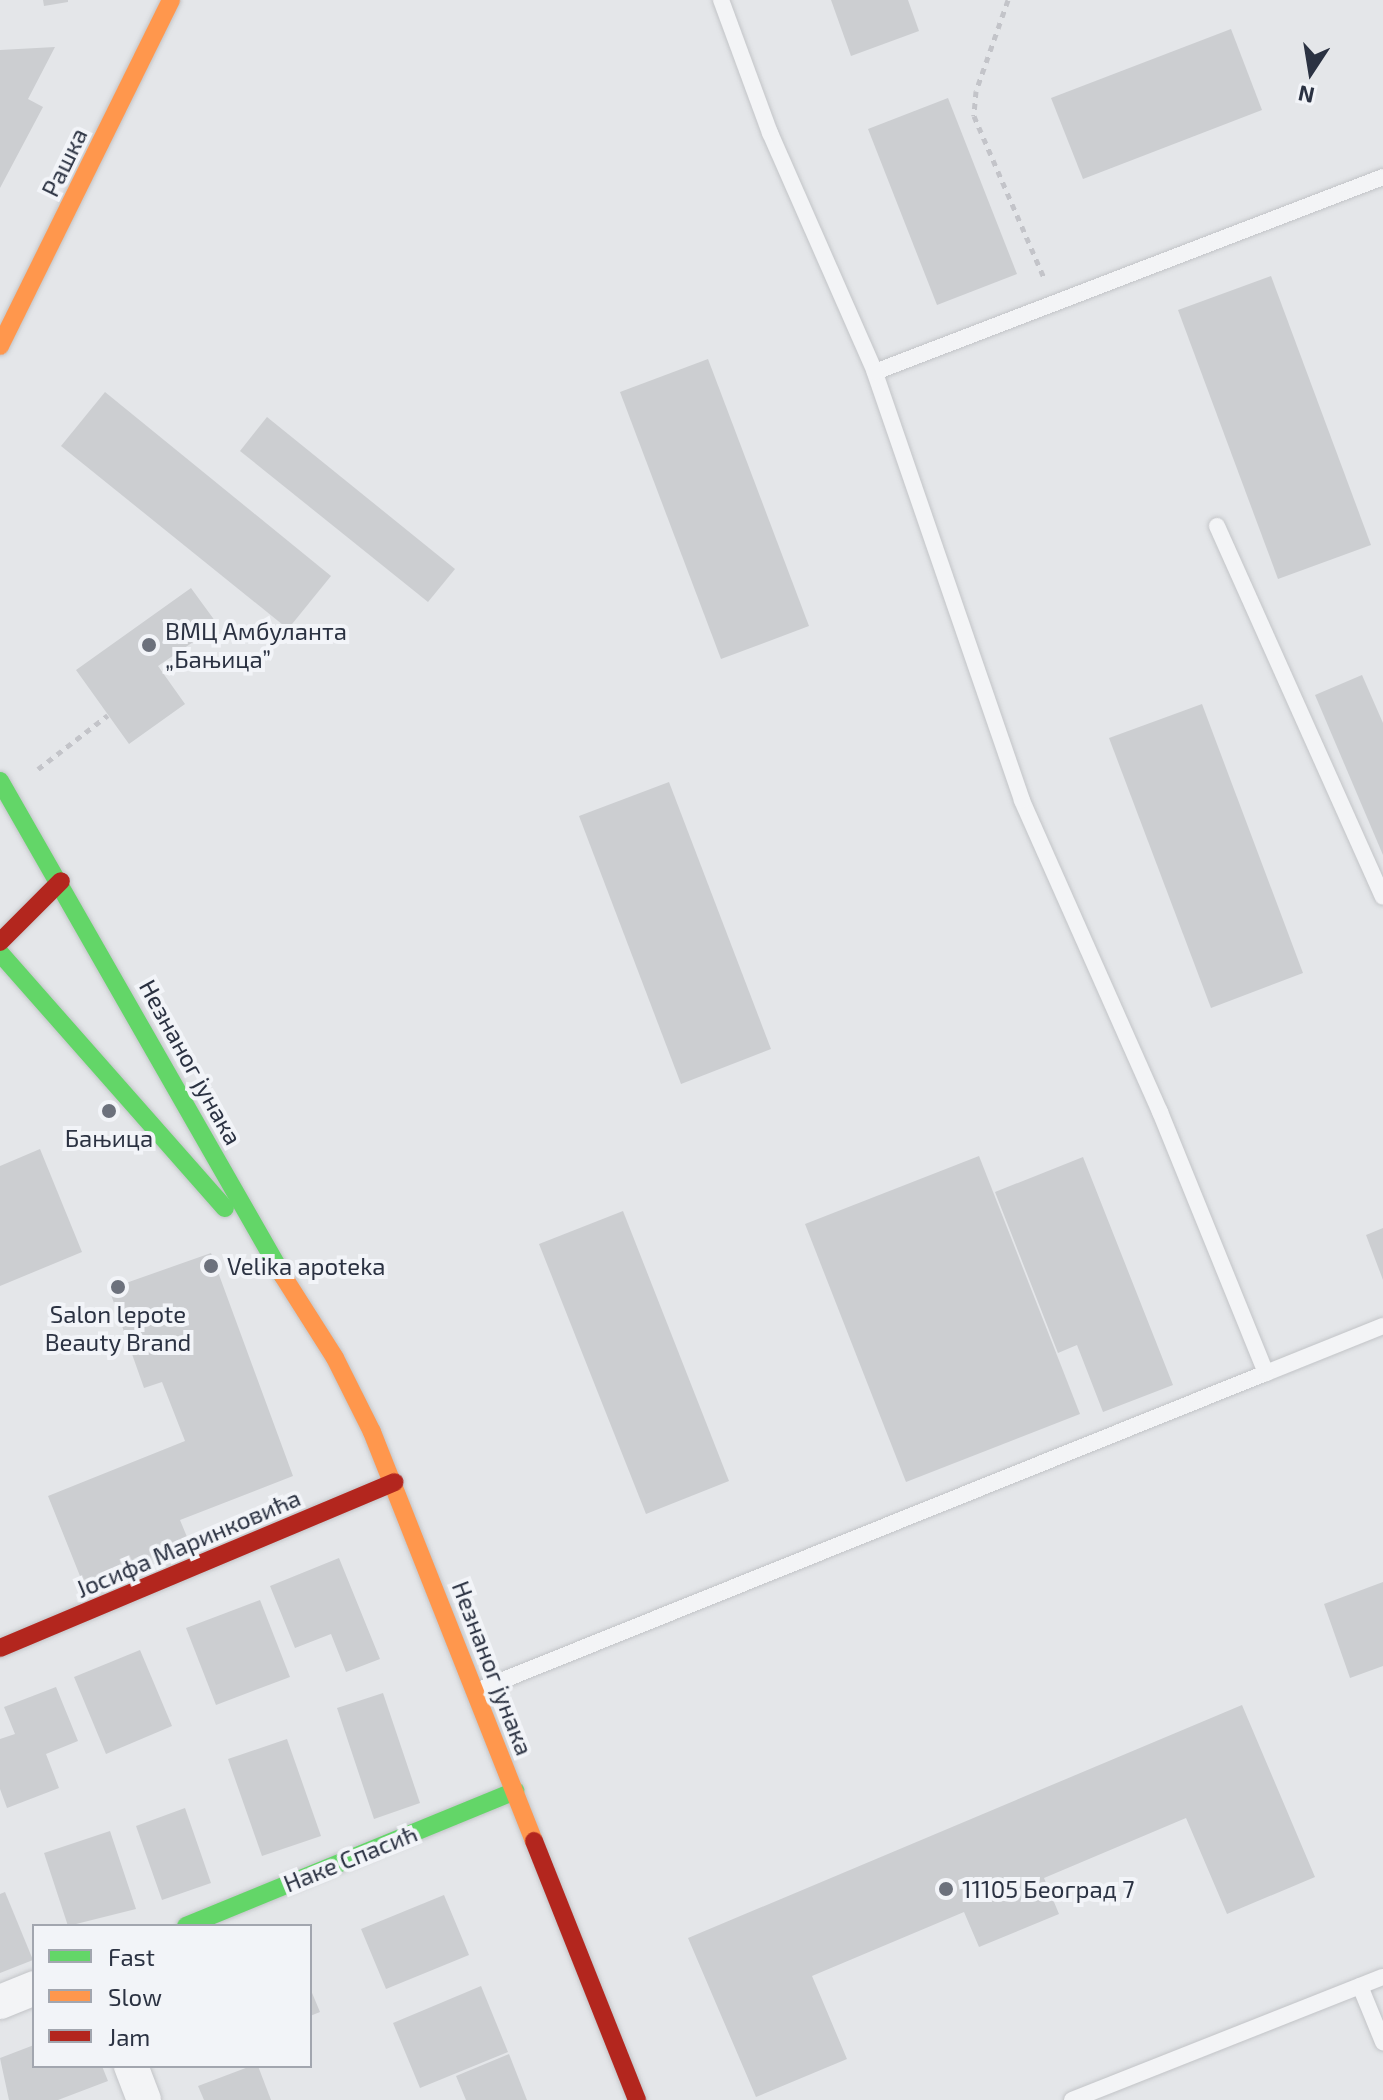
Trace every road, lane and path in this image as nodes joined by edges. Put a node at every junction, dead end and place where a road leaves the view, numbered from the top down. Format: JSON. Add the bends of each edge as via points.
{"nodes":[{"id":1,"x":171,"y":0,"type":"edge"},
{"id":2,"x":721,"y":0,"type":"edge"},
{"id":3,"x":1008,"y":0,"type":"edge"},
{"id":4,"x":1383,"y":177,"type":"edge"},
{"id":5,"x":1055,"y":303,"type":"junction"},
{"id":6,"x":0,"y":346,"type":"edge"},
{"id":7,"x":875,"y":372,"type":"junction"},
{"id":8,"x":1217,"y":526,"type":"dead end"},
{"id":9,"x":108,"y":715,"type":"dead end"},
{"id":10,"x":28,"y":777,"type":"dead end"},
{"id":11,"x":0,"y":781,"type":"edge"},
{"id":12,"x":61,"y":881,"type":"junction"},
{"id":13,"x":1383,"y":897,"type":"edge"},
{"id":14,"x":0,"y":942,"type":"edge"},
{"id":15,"x":0,"y":953,"type":"edge"},
{"id":16,"x":277,"y":1267,"type":"junction"},
{"id":17,"x":1383,"y":1326,"type":"edge"},
{"id":18,"x":1266,"y":1373,"type":"junction"},
{"id":19,"x":395,"y":1482,"type":"junction"},
{"id":20,"x":0,"y":1648,"type":"edge"},
{"id":21,"x":476,"y":1691,"type":"junction"},
{"id":22,"x":515,"y":1791,"type":"junction"},
{"id":23,"x":191,"y":1924,"type":"edge"},
{"id":24,"x":1383,"y":1977,"type":"edge"},
{"id":25,"x":1360,"y":1986,"type":"junction"},
{"id":26,"x":32,"y":1989,"type":"edge"},
{"id":27,"x":0,"y":2002,"type":"edge"},
{"id":28,"x":1383,"y":2042,"type":"edge"},
{"id":29,"x":132,"y":2068,"type":"edge"},
{"id":30,"x":144,"y":2100,"type":"edge"},
{"id":31,"x":637,"y":2100,"type":"edge"},
{"id":32,"x":1072,"y":2100,"type":"edge"}],
"edges":[{"from":1,"to":6,"type":"main road","name":"Рашка"},
{"from":2,"to":7,"type":"lane","via":[[770,133]]},
{"from":3,"to":5,"type":"path","via":[[976,91],[974,116]]},
{"from":4,"to":5,"type":"lane"},
{"from":5,"to":7,"type":"lane"},
{"from":7,"to":18,"type":"lane","via":[[1022,800],[1160,1112]]},
{"from":8,"to":13,"type":"lane"},
{"from":9,"to":10,"type":"path"},
{"from":11,"to":12,"type":"main road","name":"Незнаног јунака"},
{"from":12,"to":14,"type":"main road"},
{"from":12,"to":16,"type":"main road","name":"Незнаног јунака"},
{"from":15,"to":16,"type":"main road","name":"Незнаног јунака"},
{"from":16,"to":19,"type":"main road","name":"Незнаног јунака","via":[[335,1358]]},
{"from":17,"to":18,"type":"lane"},
{"from":18,"to":21,"type":"lane"},
{"from":19,"to":20,"type":"main road","name":"Јосифа Маринковића"},
{"from":19,"to":21,"type":"main road","name":"Незнаног јунака"},
{"from":21,"to":22,"type":"main road","name":"Незнаног јунака"},
{"from":22,"to":23,"type":"main road","name":"Наке Спасић"},
{"from":22,"to":31,"type":"main road","name":"Незнаног јунака"},
{"from":24,"to":25,"type":"lane"},
{"from":25,"to":28,"type":"lane"},
{"from":25,"to":32,"type":"lane"},
{"from":26,"to":27,"type":"street"},
{"from":29,"to":30,"type":"street"}]}
